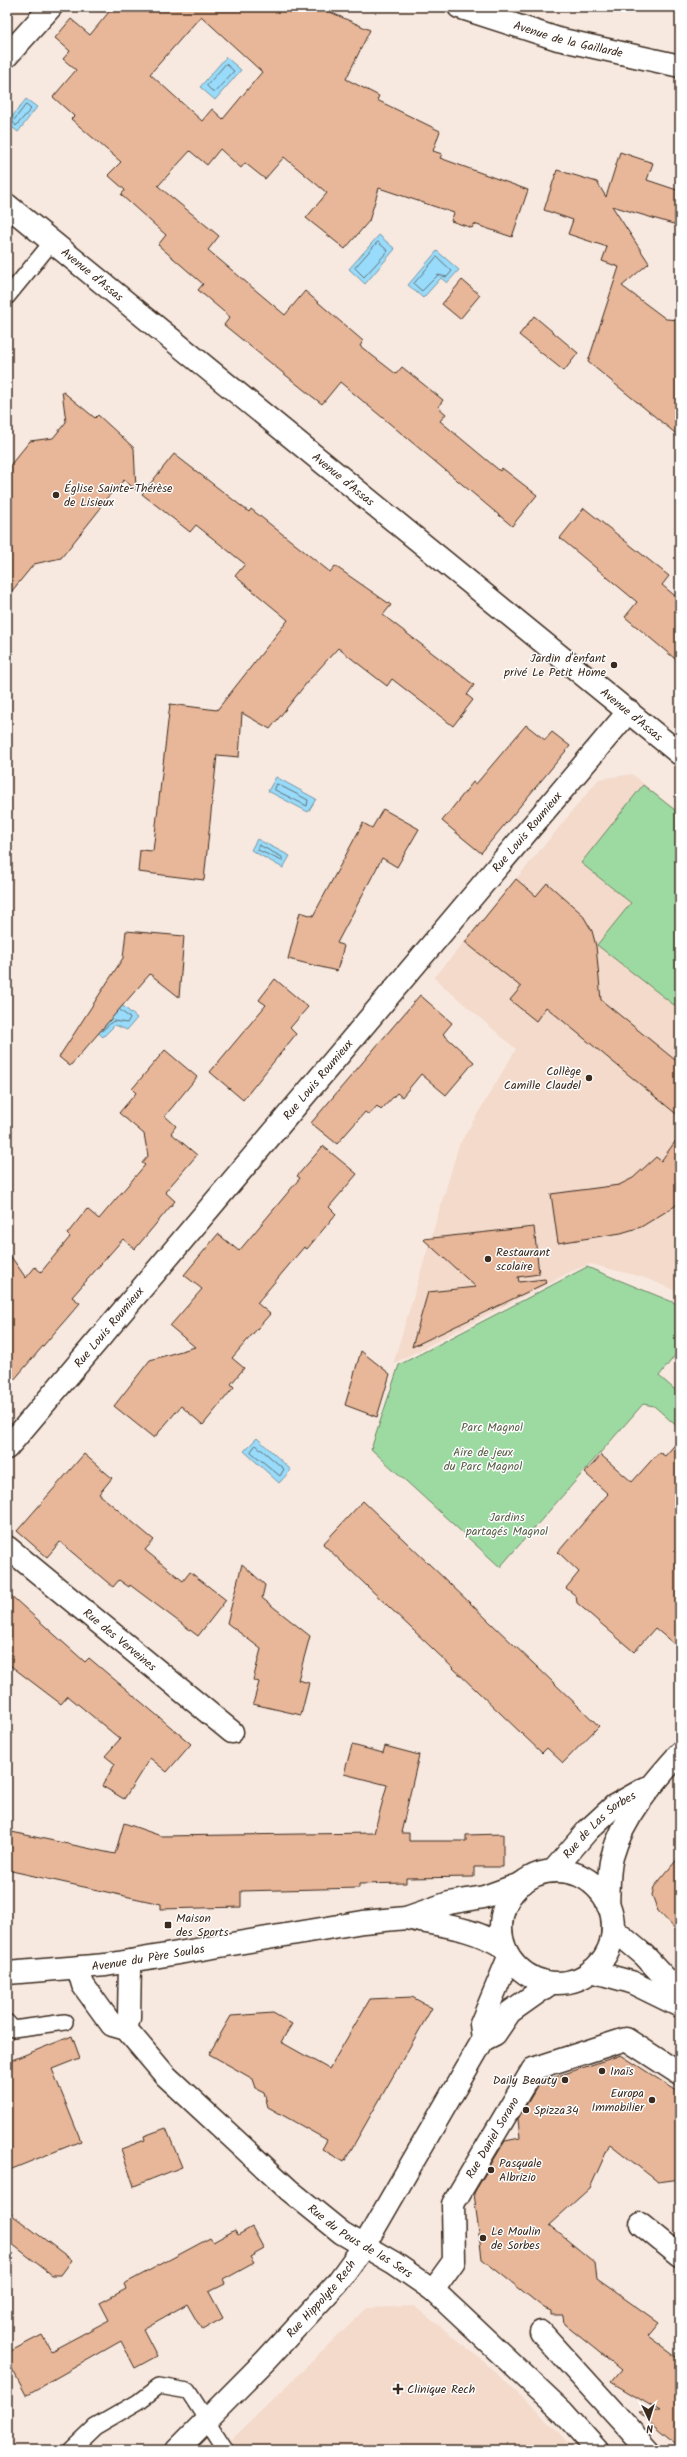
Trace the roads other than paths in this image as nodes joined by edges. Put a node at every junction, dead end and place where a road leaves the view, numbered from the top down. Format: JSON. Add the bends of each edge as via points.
{"nodes":[{"id":1,"x":51,"y":7,"type":"edge"},
{"id":2,"x":459,"y":7,"type":"edge"},
{"id":3,"x":7,"y":56,"type":"edge"},
{"id":4,"x":680,"y":66,"type":"edge"},
{"id":5,"x":7,"y":205,"type":"edge"},
{"id":6,"x":52,"y":242,"type":"junction"},
{"id":7,"x":7,"y":297,"type":"edge"},
{"id":8,"x":629,"y":712,"type":"junction"},
{"id":9,"x":680,"y":754,"type":"edge"},
{"id":10,"x":7,"y":1448,"type":"edge"},
{"id":11,"x":7,"y":1547,"type":"edge"},
{"id":12,"x":232,"y":1732,"type":"dead end"},
{"id":13,"x":680,"y":1752,"type":"edge"},
{"id":14,"x":652,"y":1784,"type":"junction"},
{"id":15,"x":553,"y":1871,"type":"junction"},
{"id":16,"x":523,"y":1883,"type":"junction"},
{"id":17,"x":608,"y":1906,"type":"junction"},
{"id":18,"x":406,"y":1918,"type":"junction"},
{"id":19,"x":613,"y":1929,"type":"junction"},
{"id":20,"x":507,"y":1952,"type":"junction"},
{"id":21,"x":130,"y":1961,"type":"junction"},
{"id":22,"x":78,"y":1968,"type":"junction"},
{"id":23,"x":591,"y":1971,"type":"junction"},
{"id":24,"x":7,"y":1973,"type":"edge"},
{"id":25,"x":551,"y":1983,"type":"junction"},
{"id":26,"x":680,"y":1994,"type":"edge"},
{"id":27,"x":680,"y":2006,"type":"edge"},
{"id":28,"x":7,"y":2022,"type":"edge"},
{"id":29,"x":64,"y":2022,"type":"dead end"},
{"id":30,"x":126,"y":2029,"type":"junction"},
{"id":31,"x":483,"y":2040,"type":"junction"},
{"id":32,"x":680,"y":2074,"type":"edge"},
{"id":33,"x":641,"y":2224,"type":"dead end"},
{"id":34,"x":364,"y":2246,"type":"junction"},
{"id":35,"x":680,"y":2256,"type":"edge"},
{"id":36,"x":433,"y":2290,"type":"junction"},
{"id":37,"x":541,"y":2332,"type":"dead end"},
{"id":38,"x":207,"y":2419,"type":"junction"},
{"id":39,"x":71,"y":2450,"type":"edge"},
{"id":40,"x":177,"y":2450,"type":"edge"},
{"id":41,"x":226,"y":2450,"type":"edge"},
{"id":42,"x":598,"y":2450,"type":"edge"},
{"id":43,"x":648,"y":2450,"type":"edge"}],
"edges":[{"from":1,"to":3,"type":"street"},
{"from":2,"to":4,"type":"street","name":"Avenue de la Gaillarde","via":[[558,39]]},
{"from":5,"to":6,"type":"street","name":"Avenue d'Assas"},
{"from":6,"to":7,"type":"lane"},
{"from":6,"to":8,"type":"street","name":"Avenue d'Assas"},
{"from":8,"to":9,"type":"street","name":"Avenue d'Assas"},
{"from":8,"to":10,"type":"street","name":"Rue Louis Roumieux"},
{"from":11,"to":12,"type":"street","name":"Rue des Verveines"},
{"from":13,"to":14,"type":"street","name":"Rue de Las Sorbes"},
{"from":14,"to":15,"type":"street","name":"Rue de Las Sorbes","via":[[609,1811],[588,1830]]},
{"from":14,"to":17,"type":"street","name":"Rue de Las Sorbes","via":[[634,1811],[612,1857]]},
{"from":15,"to":16,"type":"street","via":[[537,1875]]},
{"from":15,"to":17,"type":"street","via":[[570,1873],[586,1879],[599,1891]]},
{"from":16,"to":18,"type":"street","name":"Avenue du Père Soulas","via":[[484,1897],[449,1903]]},
{"from":16,"to":20,"type":"street","via":[[510,1896],[503,1912],[501,1930]]},
{"from":17,"to":19,"type":"street"},
{"from":18,"to":20,"type":"street","name":"Avenue du Père Soulas","via":[[467,1929],[484,1935]]},
{"from":18,"to":21,"type":"street","name":"Avenue du Père Soulas","via":[[363,1922]]},
{"from":19,"to":23,"type":"street","via":[[610,1945]]},
{"from":19,"to":26,"type":"street","via":[[644,1955]]},
{"from":20,"to":25,"type":"street","via":[[520,1969],[534,1978]]},
{"from":20,"to":31,"type":"street","via":[[481,2024]]},
{"from":21,"to":22,"type":"street","name":"Avenue du Père Soulas"},
{"from":21,"to":30,"type":"street","via":[[129,2018]]},
{"from":22,"to":24,"type":"street","name":"Avenue du Père Soulas"},
{"from":22,"to":30,"type":"street","name":"Rue du Pous de las Sers","via":[[83,1985],[112,2025]]},
{"from":23,"to":25,"type":"street","via":[[579,1978]]},
{"from":23,"to":27,"type":"street","via":[[631,1982]]},
{"from":25,"to":31,"type":"street","name":"Rue Hippolyte Rech","via":[[510,2012],[495,2034]]},
{"from":28,"to":29,"type":"lane","via":[[13,2029]]},
{"from":30,"to":34,"type":"street","name":"Rue du Pous de las Sers","via":[[165,2075],[289,2190],[332,2226]]},
{"from":31,"to":34,"type":"street","name":"Rue Hippolyte Rech"},
{"from":32,"to":36,"type":"street","name":"Rue Daniel Sorano","via":[[626,2039],[532,2070],[453,2204],[454,2261]]},
{"from":33,"to":35,"type":"street"},
{"from":34,"to":36,"type":"street","name":"Rue du Pous de las Sers","via":[[394,2262]]},
{"from":34,"to":38,"type":"street","name":"Rue Hippolyte Rech","via":[[337,2283]]},
{"from":36,"to":42,"type":"street","name":"Rue du Pous de las Sers","via":[[562,2411]]},
{"from":37,"to":43,"type":"street"},
{"from":38,"to":39,"type":"lane","via":[[188,2391],[159,2386],[138,2402],[95,2427]]},
{"from":38,"to":40,"type":"street","name":"Rue Hippolyte Rech"},
{"from":38,"to":41,"type":"lane"}]}
